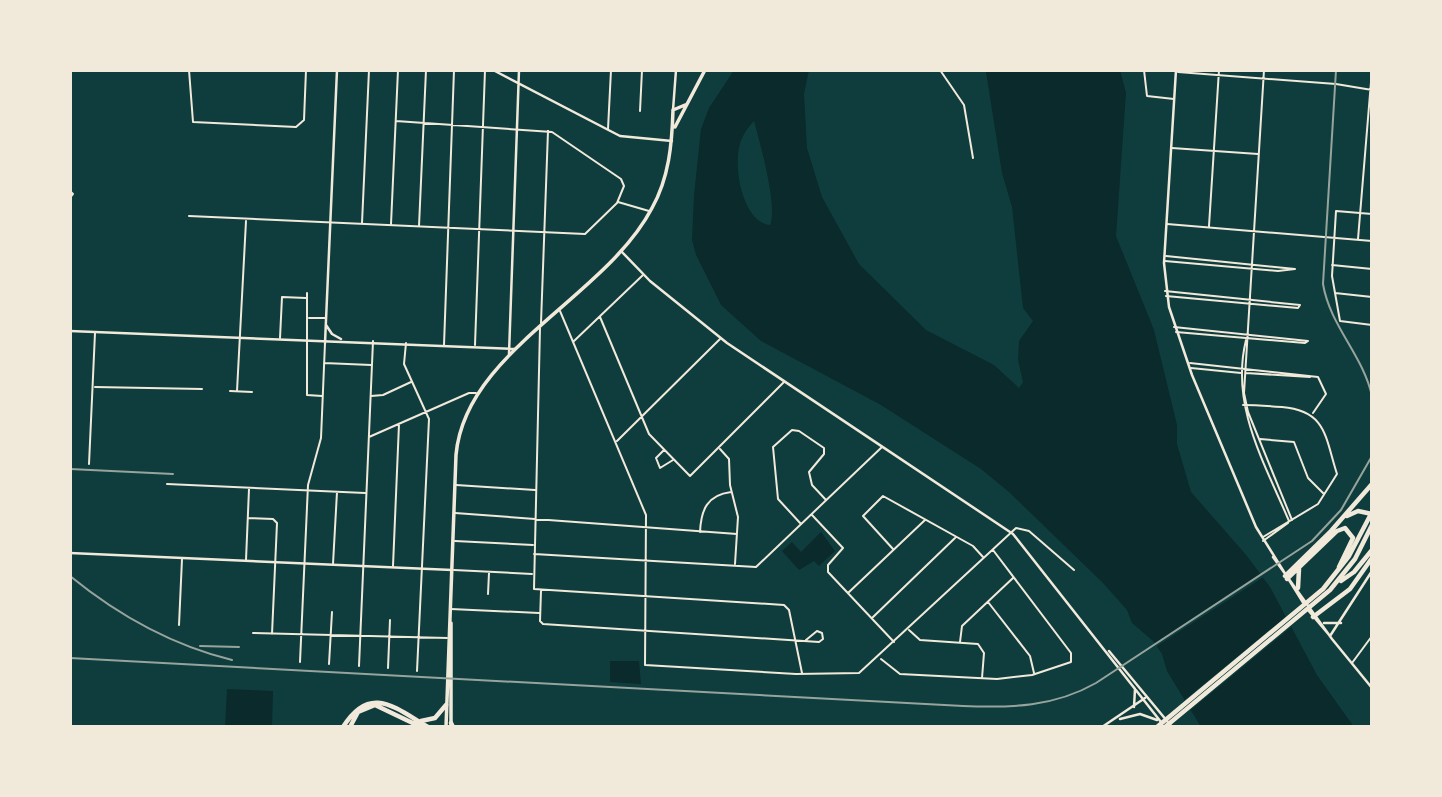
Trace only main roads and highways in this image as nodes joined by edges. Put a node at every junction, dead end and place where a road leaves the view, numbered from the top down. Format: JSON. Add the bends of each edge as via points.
{"nodes":[{"id":1,"x":705,"y":70,"type":"edge"},
{"id":2,"x":685,"y":105,"type":"junction"},
{"id":3,"x":673,"y":132,"type":"junction"},
{"id":4,"x":1372,"y":484,"type":"edge"},
{"id":5,"x":1372,"y":513,"type":"edge"},
{"id":6,"x":1370,"y":524,"type":"edge"},
{"id":7,"x":1336,"y":526,"type":"junction"},
{"id":8,"x":1372,"y":550,"type":"edge"},
{"id":9,"x":1372,"y":558,"type":"edge"},
{"id":10,"x":1299,"y":569,"type":"junction"},
{"id":11,"x":1334,"y":577,"type":"junction"},
{"id":12,"x":1334,"y":586,"type":"junction"},
{"id":13,"x":1298,"y":588,"type":"road end"},
{"id":14,"x":1314,"y":601,"type":"junction"},
{"id":15,"x":1315,"y":616,"type":"road end"},
{"id":16,"x":451,"y":618,"type":"junction"},
{"id":17,"x":449,"y":673,"type":"junction"},
{"id":18,"x":449,"y":684,"type":"junction"},
{"id":19,"x":446,"y":705,"type":"junction"},
{"id":20,"x":417,"y":720,"type":"junction"},
{"id":21,"x":450,"y":726,"type":"edge"},
{"id":22,"x":343,"y":727,"type":"edge"},
{"id":23,"x":350,"y":727,"type":"edge"},
{"id":24,"x":421,"y":727,"type":"edge"},
{"id":25,"x":428,"y":727,"type":"edge"},
{"id":26,"x":1157,"y":727,"type":"edge"},
{"id":27,"x":1165,"y":727,"type":"edge"}],
"edges":[{"from":1,"to":2,"type":"main road"},
{"from":2,"to":3,"type":"main road"},
{"from":2,"to":3,"type":"main road","via":[[673,110]]},
{"from":3,"to":16,"type":"main road","via":[[665,175],[650,212],[621,251],[476,393],[460,430]]},
{"from":4,"to":7,"type":"highway"},
{"from":5,"to":6,"type":"highway"},
{"from":5,"to":7,"type":"highway","via":[[1357,511]]},
{"from":6,"to":11,"type":"highway"},
{"from":6,"to":12,"type":"highway","via":[[1355,559]]},
{"from":7,"to":10,"type":"highway","via":[[1287,576]]},
{"from":8,"to":12,"type":"highway","via":[[1354,572]]},
{"from":9,"to":15,"type":"highway","via":[[1352,587]]},
{"from":10,"to":11,"type":"highway","via":[[1336,532],[1346,528],[1353,539]]},
{"from":10,"to":13,"type":"highway"},
{"from":11,"to":14,"type":"highway"},
{"from":12,"to":14,"type":"highway"},
{"from":14,"to":26,"type":"highway"},
{"from":14,"to":27,"type":"highway"},
{"from":16,"to":17,"type":"main road"},
{"from":16,"to":17,"type":"main road"},
{"from":17,"to":18,"type":"main road"},
{"from":18,"to":19,"type":"main road"},
{"from":18,"to":21,"type":"main road"},
{"from":19,"to":20,"type":"highway","via":[[434,719]]},
{"from":19,"to":21,"type":"main road"},
{"from":20,"to":22,"type":"highway","via":[[372,702],[355,710]]},
{"from":20,"to":25,"type":"highway"},
{"from":23,"to":24,"type":"highway","via":[[360,711],[375,705]]}]}
